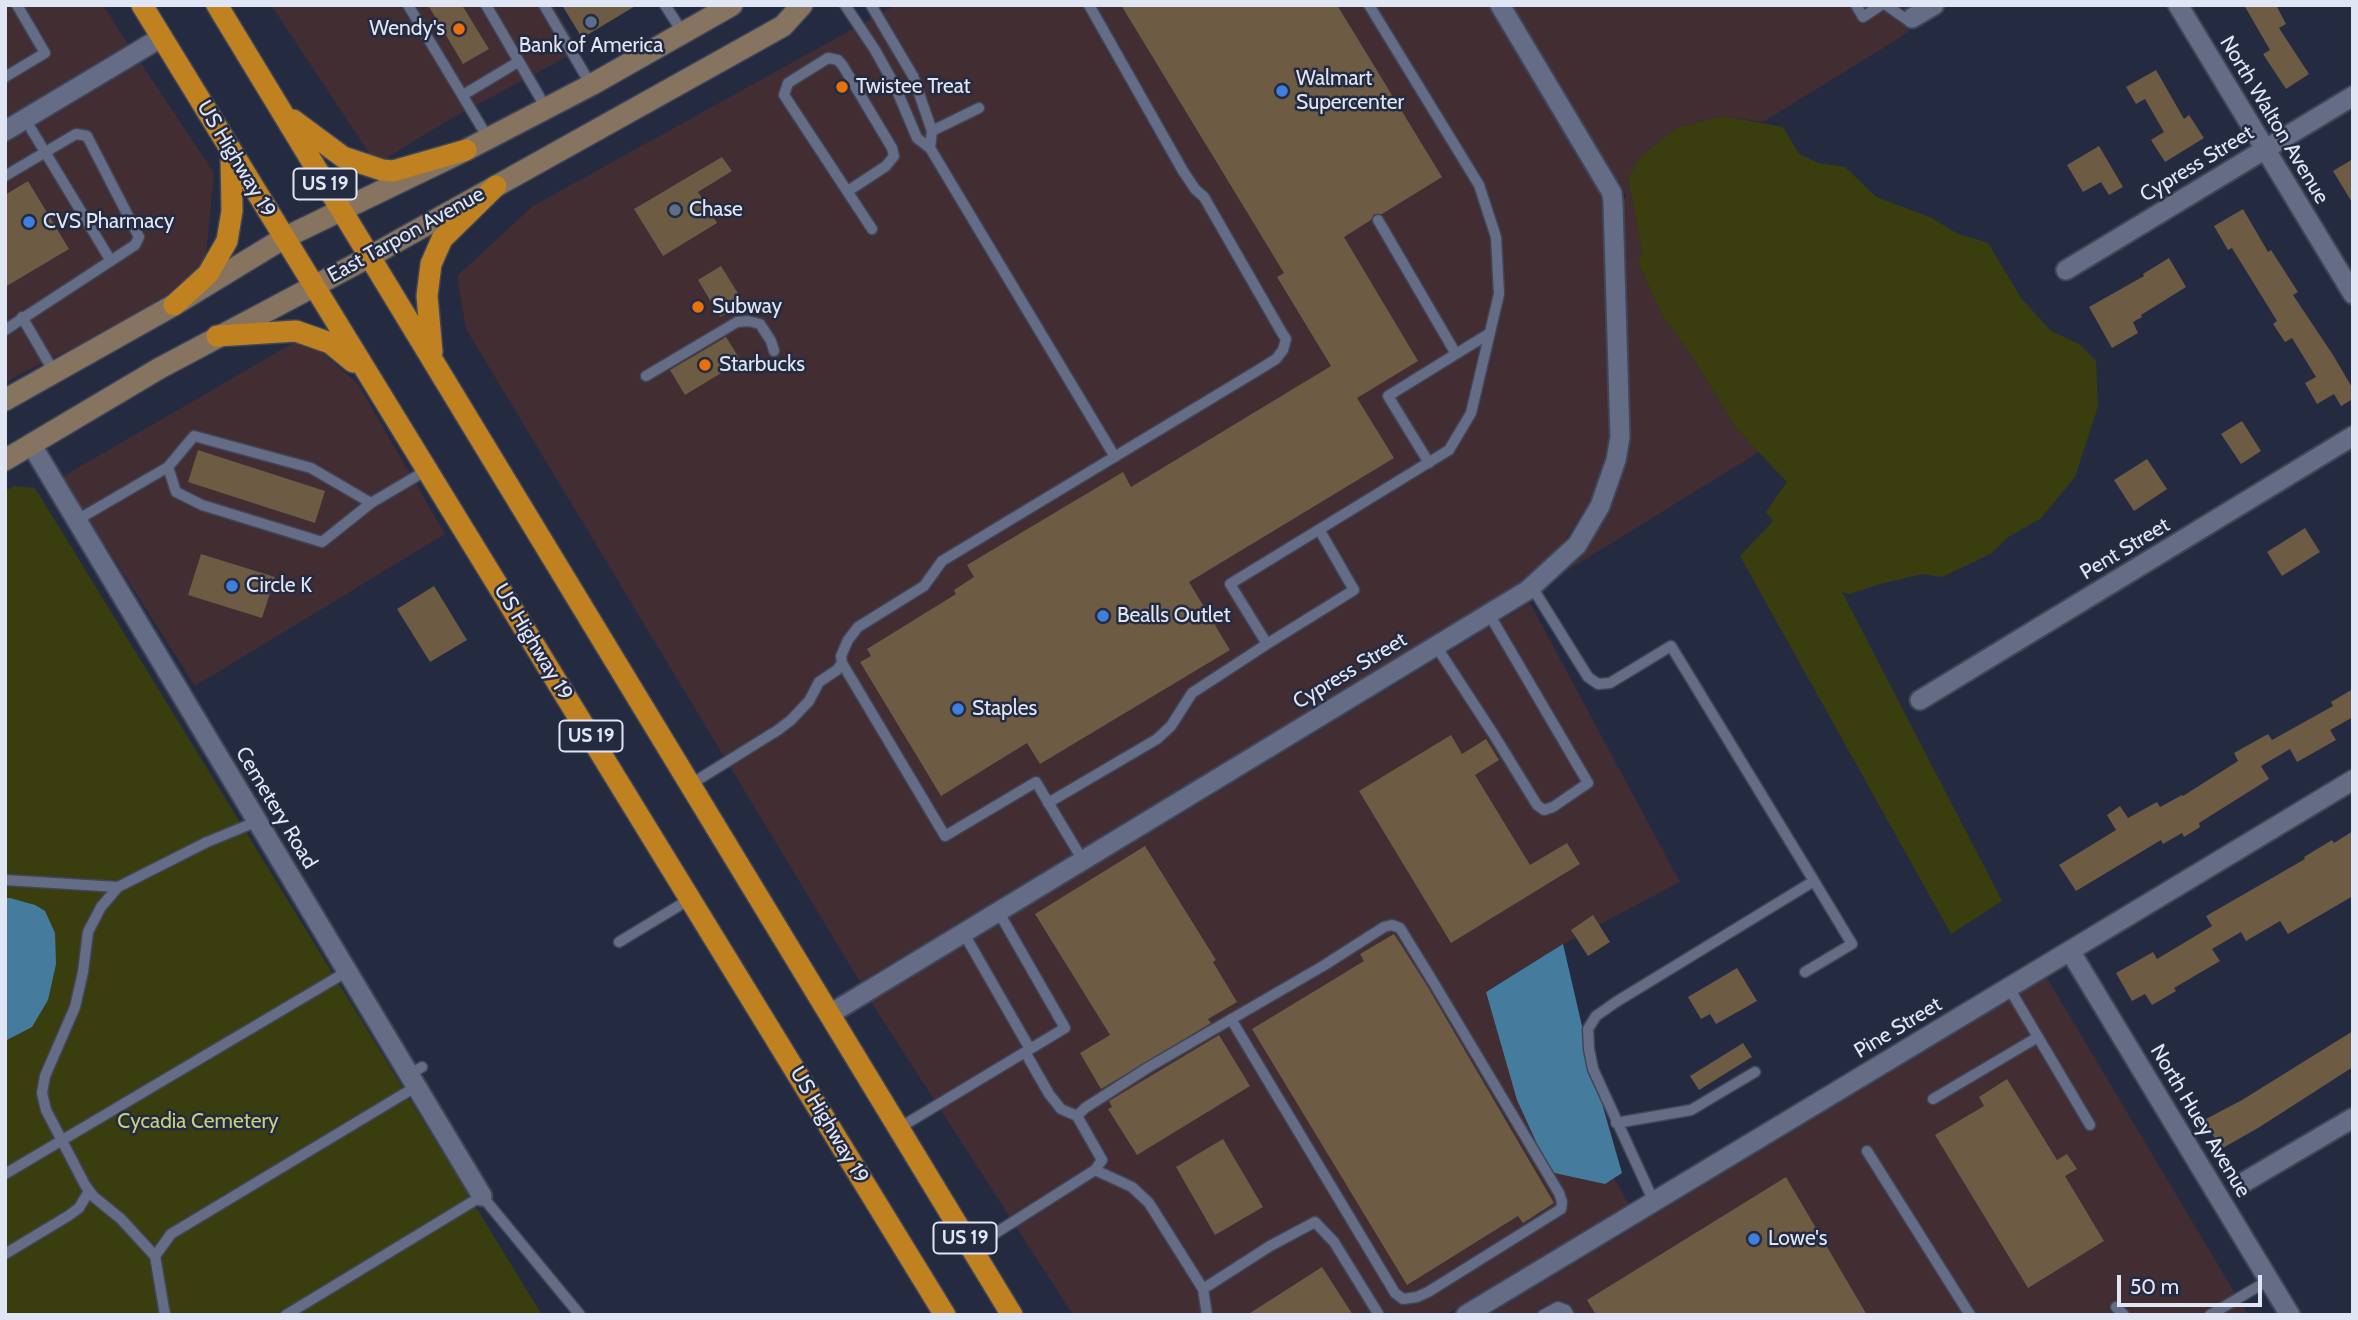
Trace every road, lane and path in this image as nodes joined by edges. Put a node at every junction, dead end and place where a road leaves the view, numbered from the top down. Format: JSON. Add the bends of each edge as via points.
{"nodes":[{"id":1,"x":18,"y":5,"type":"edge"},
{"id":2,"x":142,"y":5,"type":"edge"},
{"id":3,"x":218,"y":5,"type":"edge"},
{"id":4,"x":408,"y":5,"type":"edge"},
{"id":5,"x":486,"y":5,"type":"edge"},
{"id":6,"x":544,"y":5,"type":"edge"},
{"id":7,"x":665,"y":5,"type":"edge"},
{"id":8,"x":732,"y":5,"type":"edge"},
{"id":9,"x":802,"y":5,"type":"edge"},
{"id":10,"x":845,"y":5,"type":"edge"},
{"id":11,"x":871,"y":5,"type":"edge"},
{"id":12,"x":1089,"y":5,"type":"edge"},
{"id":13,"x":1368,"y":5,"type":"edge"},
{"id":14,"x":1500,"y":5,"type":"edge"},
{"id":15,"x":1856,"y":5,"type":"edge"},
{"id":16,"x":1884,"y":5,"type":"edge"},
{"id":17,"x":1934,"y":5,"type":"edge"},
{"id":18,"x":2178,"y":5,"type":"edge"},
{"id":19,"x":1912,"y":18,"type":"joint"},
{"id":20,"x":683,"y":33,"type":"junction"},
{"id":21,"x":162,"y":37,"type":"junction"},
{"id":22,"x":518,"y":62,"type":"junction"},
{"id":23,"x":5,"y":77,"type":"edge"},
{"id":24,"x":591,"y":85,"type":"junction"},
{"id":25,"x":463,"y":95,"type":"junction"},
{"id":26,"x":2353,"y":96,"type":"edge"},
{"id":27,"x":546,"y":108,"type":"junction"},
{"id":28,"x":979,"y":108,"type":"dead end"},
{"id":29,"x":282,"y":111,"type":"junction"},
{"id":30,"x":25,"y":119,"type":"junction"},
{"id":31,"x":5,"y":131,"type":"edge"},
{"id":32,"x":932,"y":131,"type":"junction"},
{"id":33,"x":488,"y":138,"type":"junction"},
{"id":34,"x":930,"y":148,"type":"junction"},
{"id":35,"x":2266,"y":149,"type":"junction"},
{"id":36,"x":231,"y":150,"type":"junction"},
{"id":37,"x":466,"y":150,"type":"junction"},
{"id":38,"x":45,"y":152,"type":"junction"},
{"id":39,"x":5,"y":176,"type":"edge"},
{"id":40,"x":496,"y":186,"type":"junction"},
{"id":41,"x":848,"y":191,"type":"junction"},
{"id":42,"x":341,"y":212,"type":"junction"},
{"id":43,"x":1378,"y":220,"type":"dead end"},
{"id":44,"x":872,"y":229,"type":"dead end"},
{"id":45,"x":284,"y":238,"type":"junction"},
{"id":46,"x":369,"y":257,"type":"junction"},
{"id":47,"x":111,"y":261,"type":"junction"},
{"id":48,"x":2066,"y":271,"type":"dead end"},
{"id":49,"x":312,"y":286,"type":"junction"},
{"id":50,"x":2353,"y":294,"type":"edge"},
{"id":51,"x":174,"y":305,"type":"junction"},
{"id":52,"x":22,"y":317,"type":"junction"},
{"id":53,"x":5,"y":330,"type":"edge"},
{"id":54,"x":1490,"y":333,"type":"junction"},
{"id":55,"x":217,"y":336,"type":"junction"},
{"id":56,"x":774,"y":351,"type":"dead end"},
{"id":57,"x":1456,"y":354,"type":"junction"},
{"id":58,"x":432,"y":358,"type":"junction"},
{"id":59,"x":366,"y":372,"type":"junction"},
{"id":60,"x":54,"y":373,"type":"junction"},
{"id":61,"x":646,"y":376,"type":"dead end"},
{"id":62,"x":5,"y":400,"type":"edge"},
{"id":63,"x":2353,"y":436,"type":"edge"},
{"id":64,"x":31,"y":444,"type":"junction"},
{"id":65,"x":1115,"y":457,"type":"junction"},
{"id":66,"x":5,"y":460,"type":"edge"},
{"id":67,"x":1429,"y":463,"type":"junction"},
{"id":68,"x":169,"y":467,"type":"junction"},
{"id":69,"x":428,"y":469,"type":"junction"},
{"id":70,"x":371,"y":503,"type":"junction"},
{"id":71,"x":76,"y":520,"type":"junction"},
{"id":72,"x":1320,"y":531,"type":"junction"},
{"id":73,"x":1532,"y":587,"type":"junction"},
{"id":74,"x":1489,"y":614,"type":"junction"},
{"id":75,"x":1267,"y":644,"type":"junction"},
{"id":76,"x":1436,"y":646,"type":"junction"},
{"id":77,"x":842,"y":663,"type":"junction"},
{"id":78,"x":1920,"y":700,"type":"dead end"},
{"id":79,"x":2353,"y":780,"type":"edge"},
{"id":80,"x":691,"y":784,"type":"junction"},
{"id":81,"x":1048,"y":803,"type":"junction"},
{"id":82,"x":258,"y":821,"type":"junction"},
{"id":83,"x":1082,"y":859,"type":"junction"},
{"id":84,"x":5,"y":880,"type":"edge"},
{"id":85,"x":1814,"y":881,"type":"junction"},
{"id":86,"x":118,"y":887,"type":"junction"},
{"id":87,"x":691,"y":899,"type":"junction"},
{"id":88,"x":998,"y":911,"type":"junction"},
{"id":89,"x":963,"y":932,"type":"junction"},
{"id":90,"x":619,"y":942,"type":"dead end"},
{"id":91,"x":2070,"y":951,"type":"junction"},
{"id":92,"x":348,"y":971,"type":"junction"},
{"id":93,"x":1805,"y":972,"type":"dead end"},
{"id":94,"x":2009,"y":988,"type":"junction"},
{"id":95,"x":830,"y":1014,"type":"junction"},
{"id":96,"x":1231,"y":1019,"type":"junction"},
{"id":97,"x":2038,"y":1037,"type":"junction"},
{"id":98,"x":1028,"y":1051,"type":"junction"},
{"id":99,"x":1755,"y":1072,"type":"dead end"},
{"id":100,"x":416,"y":1076,"type":"junction"},
{"id":101,"x":1933,"y":1100,"type":"dead end"},
{"id":102,"x":1077,"y":1116,"type":"junction"},
{"id":103,"x":2353,"y":1118,"type":"edge"},
{"id":104,"x":1616,"y":1123,"type":"junction"},
{"id":105,"x":2090,"y":1125,"type":"dead end"},
{"id":106,"x":899,"y":1128,"type":"junction"},
{"id":107,"x":62,"y":1140,"type":"junction"},
{"id":108,"x":1867,"y":1151,"type":"dead end"},
{"id":109,"x":1095,"y":1170,"type":"junction"},
{"id":110,"x":5,"y":1174,"type":"edge"},
{"id":111,"x":2246,"y":1181,"type":"dead end"},
{"id":112,"x":89,"y":1191,"type":"junction"},
{"id":113,"x":482,"y":1196,"type":"junction"},
{"id":114,"x":1654,"y":1202,"type":"junction"},
{"id":115,"x":972,"y":1249,"type":"junction"},
{"id":116,"x":5,"y":1254,"type":"edge"},
{"id":117,"x":155,"y":1256,"type":"junction"},
{"id":118,"x":2269,"y":1280,"type":"junction"},
{"id":119,"x":1203,"y":1289,"type":"junction"},
{"id":120,"x":2116,"y":1307,"type":"dead end"},
{"id":121,"x":165,"y":1315,"type":"edge"},
{"id":122,"x":286,"y":1315,"type":"edge"},
{"id":123,"x":580,"y":1315,"type":"edge"},
{"id":124,"x":945,"y":1315,"type":"edge"},
{"id":125,"x":1012,"y":1315,"type":"edge"},
{"id":126,"x":1207,"y":1315,"type":"edge"},
{"id":127,"x":1379,"y":1315,"type":"edge"},
{"id":128,"x":1466,"y":1315,"type":"edge"},
{"id":129,"x":1543,"y":1315,"type":"edge"},
{"id":130,"x":1569,"y":1315,"type":"edge"},
{"id":131,"x":1970,"y":1315,"type":"edge"},
{"id":132,"x":2124,"y":1315,"type":"edge"},
{"id":133,"x":2210,"y":1315,"type":"edge"},
{"id":134,"x":2290,"y":1315,"type":"edge"}],
"edges":[{"from":1,"to":23,"type":"lane","via":[[45,53]]},
{"from":2,"to":21,"type":"highway","name":"US Highway 19","number":"US 19"},
{"from":3,"to":29,"type":"highway","number":"US 19"},
{"from":4,"to":25,"type":"lane"},
{"from":5,"to":22,"type":"lane"},
{"from":6,"to":24,"type":"lane"},
{"from":7,"to":20,"type":"lane"},
{"from":8,"to":20,"type":"main road"},
{"from":9,"to":40,"type":"main road","name":"East Tarpon Avenue","via":[[783,26]]},
{"from":10,"to":34,"type":"lane","via":[[895,86],[917,138]]},
{"from":11,"to":32,"type":"lane","via":[[913,76]]},
{"from":12,"to":65,"type":"lane","via":[[1286,339],[1276,359]]},
{"from":13,"to":54,"type":"lane","via":[[1479,185],[1496,236],[1499,294]]},
{"from":14,"to":73,"type":"street","name":"Cypress Street","via":[[1612,193],[1620,437],[1616,460],[1601,506],[1577,545]]},
{"from":15,"to":16,"type":"lane","via":[[1863,17]]},
{"from":16,"to":19,"type":"lane"},
{"from":17,"to":19,"type":"street"},
{"from":18,"to":35,"type":"street","name":"North Walton Avenue"},
{"from":20,"to":24,"type":"main road"},
{"from":21,"to":30,"type":"street"},
{"from":21,"to":36,"type":"highway","name":"US Highway 19","number":"US 19"},
{"from":22,"to":25,"type":"lane"},
{"from":22,"to":27,"type":"lane"},
{"from":24,"to":27,"type":"main road"},
{"from":25,"to":33,"type":"lane"},
{"from":26,"to":35,"type":"street","name":"Cypress Street"},
{"from":27,"to":33,"type":"main road"},
{"from":28,"to":32,"type":"lane"},
{"from":29,"to":37,"type":"highway","via":[[343,157],[382,170],[393,171]]},
{"from":29,"to":42,"type":"highway","number":"US 19"},
{"from":30,"to":31,"type":"street"},
{"from":30,"to":38,"type":"lane"},
{"from":32,"to":34,"type":"lane"},
{"from":33,"to":37,"type":"main road"},
{"from":34,"to":65,"type":"lane"},
{"from":35,"to":48,"type":"street","name":"Cypress Street"},
{"from":35,"to":50,"type":"street","name":"North Walton Avenue"},
{"from":36,"to":45,"type":"highway","name":"US Highway 19","number":"US 19"},
{"from":36,"to":51,"type":"highway","via":[[232,211],[227,241],[208,274]]},
{"from":37,"to":42,"type":"main road"},
{"from":38,"to":39,"type":"lane"},
{"from":38,"to":47,"type":"lane"},
{"from":38,"to":47,"type":"lane","via":[[76,134],[87,136],[139,237]]},
{"from":40,"to":46,"type":"main road","name":"East Tarpon Avenue"},
{"from":40,"to":58,"type":"highway","via":[[442,239],[431,264],[427,296]]},
{"from":41,"to":41,"type":"lane","via":[[784,95],[788,83],[828,58],[843,66],[894,156]]},
{"from":41,"to":44,"type":"lane"},
{"from":42,"to":45,"type":"main road"},
{"from":42,"to":46,"type":"highway","number":"US 19"},
{"from":43,"to":57,"type":"lane"},
{"from":45,"to":49,"type":"highway","name":"US Highway 19","number":"US 19"},
{"from":45,"to":51,"type":"main road"},
{"from":46,"to":49,"type":"main road","name":"East Tarpon Avenue"},
{"from":46,"to":58,"type":"highway","number":"US 19"},
{"from":47,"to":52,"type":"lane"},
{"from":49,"to":55,"type":"main road","name":"East Tarpon Avenue"},
{"from":49,"to":59,"type":"highway","name":"US Highway 19","number":"US 19"},
{"from":51,"to":60,"type":"main road"},
{"from":52,"to":53,"type":"lane"},
{"from":52,"to":60,"type":"lane"},
{"from":54,"to":57,"type":"lane"},
{"from":54,"to":67,"type":"lane","via":[[1471,413],[1449,450]]},
{"from":55,"to":59,"type":"highway","via":[[296,331],[330,343]]},
{"from":55,"to":64,"type":"main road","name":"East Tarpon Avenue"},
{"from":56,"to":61,"type":"lane","via":[[760,324],[737,322]]},
{"from":57,"to":67,"type":"lane","via":[[1388,396]]},
{"from":58,"to":80,"type":"highway","number":"US 19"},
{"from":59,"to":69,"type":"highway","name":"US Highway 19","number":"US 19"},
{"from":60,"to":62,"type":"main road"},
{"from":63,"to":78,"type":"street","name":"Pent Street"},
{"from":64,"to":66,"type":"main road","name":"East Tarpon Avenue"},
{"from":64,"to":71,"type":"street","name":"Cemetery Road"},
{"from":65,"to":77,"type":"lane","via":[[942,561],[924,586],[858,627],[848,640]]},
{"from":67,"to":72,"type":"lane"},
{"from":68,"to":70,"type":"lane","via":[[194,436],[311,468]]},
{"from":68,"to":70,"type":"lane","via":[[176,492],[202,505],[322,542]]},
{"from":68,"to":71,"type":"lane"},
{"from":69,"to":70,"type":"lane"},
{"from":69,"to":87,"type":"highway","name":"US Highway 19","number":"US 19"},
{"from":71,"to":82,"type":"street","name":"Cemetery Road"},
{"from":72,"to":75,"type":"lane","via":[[1354,590]]},
{"from":72,"to":75,"type":"lane","via":[[1230,584]]},
{"from":73,"to":74,"type":"street","name":"Cypress Street"},
{"from":73,"to":85,"type":"lane","via":[[1588,677],[1598,684],[1610,683],[1671,646]]},
{"from":74,"to":76,"type":"street","name":"Cypress Street"},
{"from":74,"to":76,"type":"lane","via":[[1588,783],[1553,807],[1544,810],[1538,805]]},
{"from":75,"to":81,"type":"lane","via":[[1192,693],[1157,739]]},
{"from":76,"to":83,"type":"street","name":"Cypress Street"},
{"from":77,"to":80,"type":"lane","via":[[819,682],[801,710],[778,730]]},
{"from":77,"to":81,"type":"lane","via":[[945,836],[1036,782]]},
{"from":79,"to":91,"type":"street","name":"Pine Street"},
{"from":80,"to":95,"type":"highway","number":"US 19"},
{"from":81,"to":83,"type":"lane"},
{"from":82,"to":86,"type":"lane"},
{"from":82,"to":92,"type":"street","name":"Cemetery Road"},
{"from":83,"to":88,"type":"street","name":"Cypress Street"},
{"from":84,"to":86,"type":"lane"},
{"from":85,"to":93,"type":"lane","via":[[1852,944]]},
{"from":85,"to":104,"type":"lane","via":[[1596,1016],[1588,1029],[1588,1049]]},
{"from":86,"to":107,"type":"lane","via":[[88,932],[78,998],[45,1076],[44,1102]]},
{"from":87,"to":90,"type":"lane"},
{"from":87,"to":124,"type":"highway","name":"US Highway 19","number":"US 19"},
{"from":88,"to":89,"type":"street","name":"Cypress Street"},
{"from":88,"to":98,"type":"lane","via":[[1065,1028]]},
{"from":89,"to":95,"type":"street","name":"Cypress Street"},
{"from":89,"to":98,"type":"lane"},
{"from":91,"to":94,"type":"street","name":"Pine Street"},
{"from":91,"to":118,"type":"street","name":"North Huey Avenue"},
{"from":92,"to":100,"type":"street","name":"Cemetery Road"},
{"from":92,"to":107,"type":"lane"},
{"from":94,"to":97,"type":"lane"},
{"from":94,"to":114,"type":"street","name":"Pine Street"},
{"from":95,"to":106,"type":"highway","number":"US 19"},
{"from":96,"to":96,"type":"lane","via":[[1384,927],[1399,928],[1559,1193],[1561,1209],[1428,1292],[1403,1299],[1395,1293]]},
{"from":96,"to":102,"type":"lane"},
{"from":97,"to":101,"type":"lane"},
{"from":97,"to":105,"type":"lane"},
{"from":98,"to":102,"type":"lane","via":[[1049,1094],[1061,1109]]},
{"from":98,"to":106,"type":"lane"},
{"from":99,"to":104,"type":"lane","via":[[1691,1110]]},
{"from":100,"to":113,"type":"street","name":"Cemetery Road"},
{"from":100,"to":117,"type":"lane","via":[[171,1234]]},
{"from":102,"to":109,"type":"lane","via":[[1102,1160]]},
{"from":103,"to":111,"type":"street"},
{"from":104,"to":114,"type":"lane"},
{"from":106,"to":115,"type":"highway","number":"US 19"},
{"from":107,"to":110,"type":"lane"},
{"from":107,"to":112,"type":"lane"},
{"from":108,"to":131,"type":"lane"},
{"from":109,"to":115,"type":"lane"},
{"from":109,"to":119,"type":"lane","via":[[1132,1187],[1149,1203]]},
{"from":112,"to":116,"type":"lane","via":[[79,1208]]},
{"from":112,"to":117,"type":"lane"},
{"from":113,"to":122,"type":"lane"},
{"from":113,"to":123,"type":"lane"},
{"from":114,"to":128,"type":"street","name":"Pine Street"},
{"from":115,"to":125,"type":"highway","number":"US 19"},
{"from":117,"to":121,"type":"lane"},
{"from":118,"to":133,"type":"lane"},
{"from":118,"to":134,"type":"street","name":"North Huey Avenue"},
{"from":119,"to":126,"type":"lane"},
{"from":119,"to":127,"type":"lane","via":[[1315,1223],[1334,1242]]},
{"from":120,"to":132,"type":"lane"},
{"from":129,"to":130,"type":"lane","via":[[1558,1307]]}]}
